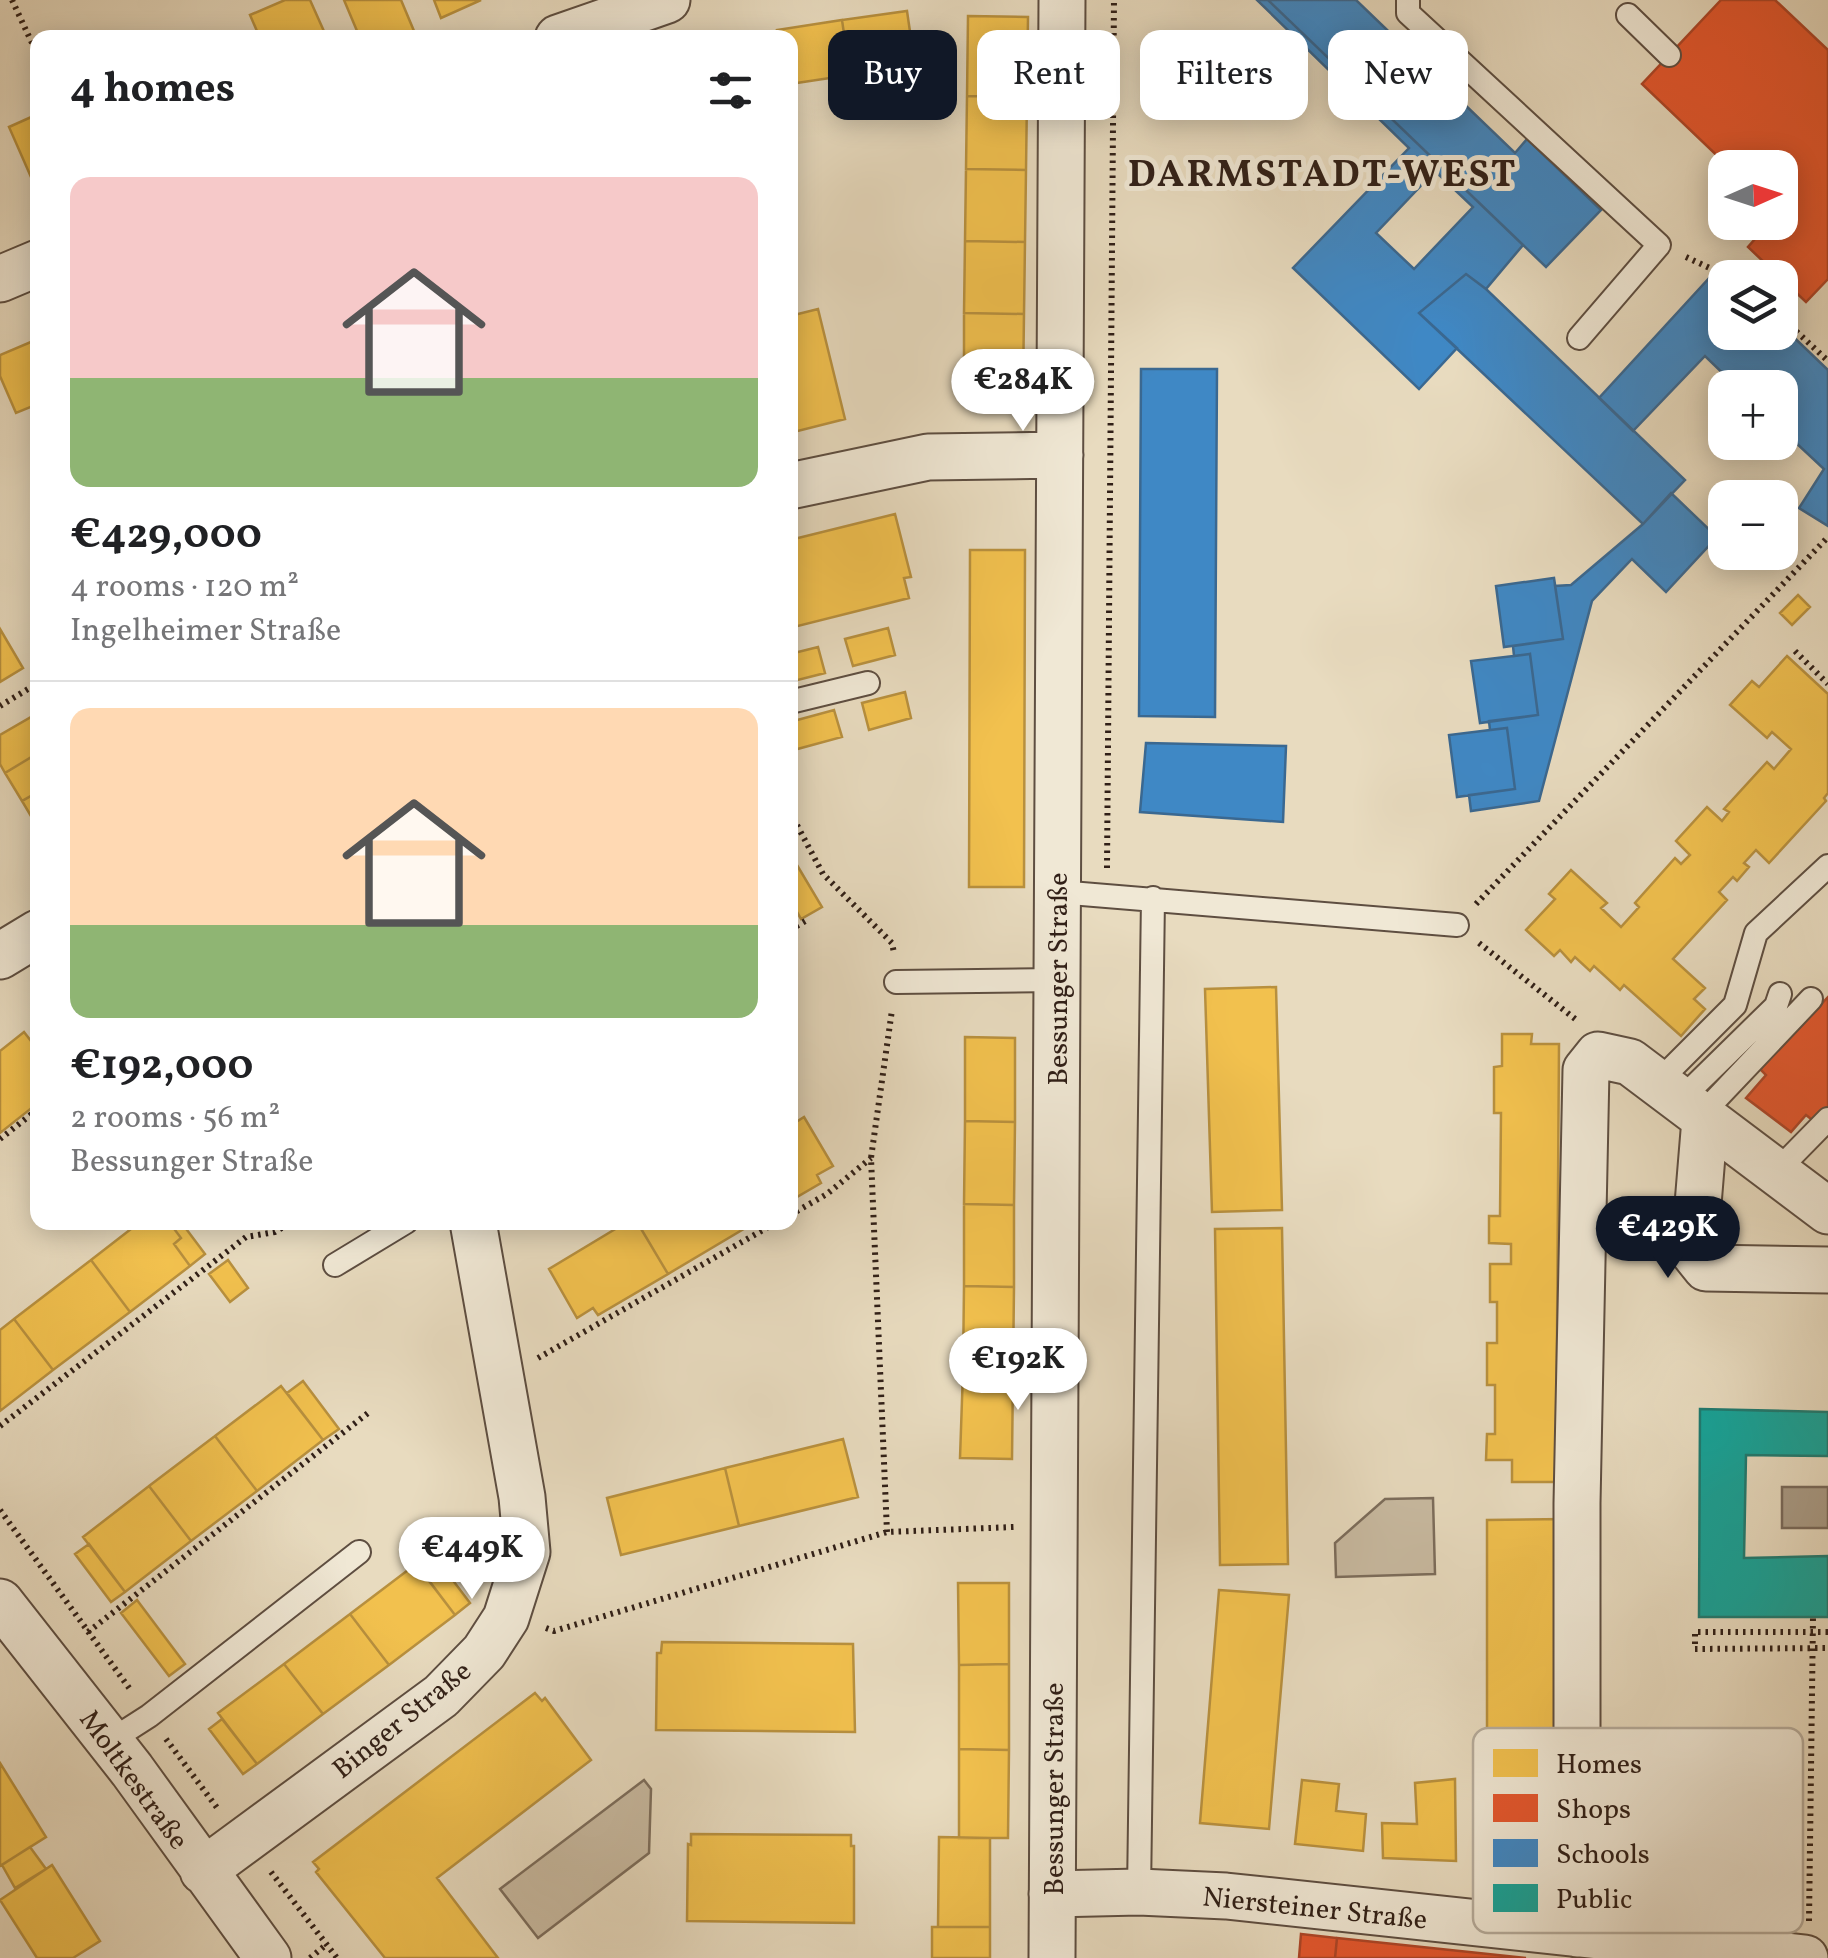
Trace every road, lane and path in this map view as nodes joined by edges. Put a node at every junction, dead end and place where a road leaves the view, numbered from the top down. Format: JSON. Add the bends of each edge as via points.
{"nodes":[{"id":1,"x":12,"y":0,"type":"edge"},
{"id":2,"x":668,"y":0,"type":"edge"},
{"id":3,"x":1062,"y":0,"type":"edge"},
{"id":4,"x":1114,"y":0,"type":"edge"},
{"id":5,"x":1408,"y":0,"type":"edge"},
{"id":6,"x":1628,"y":15,"type":"dead end"},
{"id":7,"x":581,"y":30,"type":"edge"},
{"id":8,"x":30,"y":39,"type":"edge"},
{"id":9,"x":1669,"y":56,"type":"dead end"},
{"id":10,"x":1658,"y":244,"type":"junction"},
{"id":11,"x":30,"y":267,"type":"edge"},
{"id":12,"x":1708,"y":268,"type":"edge"},
{"id":13,"x":0,"y":280,"type":"edge"},
{"id":14,"x":1798,"y":333,"type":"edge"},
{"id":15,"x":1579,"y":338,"type":"dead end"},
{"id":16,"x":1828,"y":361,"type":"edge"},
{"id":17,"x":1060,"y":455,"type":"junction"},
{"id":18,"x":798,"y":484,"type":"edge"},
{"id":19,"x":1828,"y":537,"type":"edge"},
{"id":20,"x":1794,"y":651,"type":"dead end"},
{"id":21,"x":868,"y":683,"type":"dead end"},
{"id":22,"x":1828,"y":684,"type":"edge"},
{"id":23,"x":30,"y":689,"type":"edge"},
{"id":24,"x":798,"y":700,"type":"edge"},
{"id":25,"x":0,"y":706,"type":"edge"},
{"id":26,"x":798,"y":827,"type":"edge"},
{"id":27,"x":1828,"y":866,"type":"edge"},
{"id":28,"x":1107,"y":870,"type":"dead end"},
{"id":29,"x":1058,"y":892,"type":"junction"},
{"id":30,"x":1152,"y":898,"type":"junction"},
{"id":31,"x":807,"y":920,"type":"dead end"},
{"id":32,"x":798,"y":925,"type":"edge"},
{"id":33,"x":1456,"y":925,"type":"joint"},
{"id":34,"x":30,"y":938,"type":"edge"},
{"id":35,"x":0,"y":956,"type":"edge"},
{"id":36,"x":1057,"y":980,"type":"junction"},
{"id":37,"x":896,"y":982,"type":"junction"},
{"id":38,"x":1780,"y":994,"type":"dead end"},
{"id":39,"x":1811,"y":999,"type":"dead end"},
{"id":40,"x":1686,"y":1104,"type":"junction"},
{"id":41,"x":30,"y":1115,"type":"edge"},
{"id":42,"x":1828,"y":1120,"type":"edge"},
{"id":43,"x":0,"y":1138,"type":"edge"},
{"id":44,"x":871,"y":1158,"type":"junction"},
{"id":45,"x":1776,"y":1172,"type":"junction"},
{"id":46,"x":798,"y":1210,"type":"edge"},
{"id":47,"x":1828,"y":1211,"type":"edge"},
{"id":48,"x":278,"y":1230,"type":"edge"},
{"id":49,"x":393,"y":1230,"type":"edge"},
{"id":50,"x":474,"y":1230,"type":"edge"},
{"id":51,"x":762,"y":1230,"type":"edge"},
{"id":52,"x":335,"y":1265,"type":"dead end"},
{"id":53,"x":1828,"y":1270,"type":"edge"},
{"id":54,"x":500,"y":1375,"type":"junction"},
{"id":55,"x":368,"y":1413,"type":"dead end"},
{"id":56,"x":0,"y":1426,"type":"edge"},
{"id":57,"x":1020,"y":1527,"type":"dead end"},
{"id":58,"x":887,"y":1532,"type":"junction"},
{"id":59,"x":360,"y":1552,"type":"dead end"},
{"id":60,"x":0,"y":1602,"type":"edge"},
{"id":61,"x":1813,"y":1617,"type":"dead end"},
{"id":62,"x":506,"y":1618,"type":"junction"},
{"id":63,"x":1812,"y":1632,"type":"junction"},
{"id":64,"x":1828,"y":1632,"type":"edge"},
{"id":65,"x":1812,"y":1648,"type":"junction"},
{"id":66,"x":1828,"y":1648,"type":"edge"},
{"id":67,"x":53,"y":1670,"type":"junction"},
{"id":68,"x":1577,"y":1728,"type":"edge"},
{"id":69,"x":110,"y":1741,"type":"junction"},
{"id":70,"x":202,"y":1871,"type":"junction"},
{"id":71,"x":1138,"y":1892,"type":"junction"},
{"id":72,"x":1052,"y":1894,"type":"junction"},
{"id":73,"x":1473,"y":1923,"type":"edge"},
{"id":74,"x":1568,"y":1933,"type":"edge"},
{"id":75,"x":1577,"y":1934,"type":"joint"},
{"id":76,"x":1807,"y":1940,"type":"edge"},
{"id":77,"x":327,"y":1944,"type":"dead end"},
{"id":78,"x":1636,"y":1949,"type":"edge"},
{"id":79,"x":268,"y":1958,"type":"edge"},
{"id":80,"x":310,"y":1958,"type":"edge"},
{"id":81,"x":1052,"y":1958,"type":"edge"}],
"edges":[{"from":1,"to":8,"type":"path"},
{"from":2,"to":7,"type":"street"},
{"from":3,"to":17,"type":"street","name":"Bessunger Straße"},
{"from":4,"to":28,"type":"path"},
{"from":5,"to":10,"type":"lane","via":[[1408,13]]},
{"from":6,"to":9,"type":"lane"},
{"from":10,"to":12,"type":"path"},
{"from":10,"to":15,"type":"lane"},
{"from":11,"to":13,"type":"street"},
{"from":14,"to":16,"type":"path"},
{"from":17,"to":18,"type":"street","via":[[928,457]]},
{"from":17,"to":29,"type":"street","name":"Bessunger Straße"},
{"from":19,"to":33,"type":"path"},
{"from":20,"to":22,"type":"path"},
{"from":21,"to":24,"type":"lane"},
{"from":23,"to":25,"type":"path"},
{"from":26,"to":37,"type":"path","via":[[823,874],[892,943]]},
{"from":27,"to":40,"type":"lane","via":[[1756,932],[1736,1005]]},
{"from":29,"to":30,"type":"lane"},
{"from":29,"to":36,"type":"street","name":"Bessunger Straße"},
{"from":30,"to":33,"type":"lane"},
{"from":30,"to":71,"type":"lane"},
{"from":31,"to":32,"type":"path"},
{"from":34,"to":35,"type":"street"},
{"from":36,"to":37,"type":"lane"},
{"from":36,"to":72,"type":"street","name":"Bessunger Straße"},
{"from":37,"to":44,"type":"path"},
{"from":38,"to":40,"type":"lane"},
{"from":39,"to":40,"type":"lane"},
{"from":40,"to":45,"type":"street"},
{"from":40,"to":53,"type":"street","via":[[1694,1253],[1706,1268]]},
{"from":40,"to":68,"type":"street","via":[[1630,1062],[1598,1055],[1586,1070]]},
{"from":41,"to":43,"type":"path"},
{"from":42,"to":45,"type":"lane"},
{"from":44,"to":46,"type":"path"},
{"from":44,"to":58,"type":"path"},
{"from":45,"to":47,"type":"street"},
{"from":48,"to":56,"type":"path","via":[[246,1237]]},
{"from":49,"to":52,"type":"lane"},
{"from":50,"to":54,"type":"street","name":"Binger Straße"},
{"from":51,"to":54,"type":"path"},
{"from":54,"to":62,"type":"street","name":"Binger Straße","via":[[526,1552]]},
{"from":55,"to":67,"type":"path","via":[[89,1632]]},
{"from":57,"to":58,"type":"path"},
{"from":58,"to":62,"type":"path","via":[[554,1630]]},
{"from":59,"to":69,"type":"lane"},
{"from":60,"to":67,"type":"street","name":"Moltkestraße"},
{"from":61,"to":63,"type":"path"},
{"from":62,"to":70,"type":"street","name":"Binger Straße","via":[[441,1696]]},
{"from":63,"to":64,"type":"path"},
{"from":63,"to":65,"type":"path"},
{"from":63,"to":65,"type":"path","via":[[1695,1632],[1695,1649]]},
{"from":65,"to":66,"type":"path"},
{"from":65,"to":76,"type":"path"},
{"from":67,"to":69,"type":"street","name":"Moltkestraße"},
{"from":69,"to":70,"type":"street","name":"Moltkestraße"},
{"from":70,"to":79,"type":"street","name":"Moltkestraße"},
{"from":71,"to":72,"type":"street","name":"Niersteiner Straße"},
{"from":71,"to":73,"type":"street","name":"Niersteiner Straße"},
{"from":72,"to":81,"type":"street","name":"Bessunger Straße"},
{"from":74,"to":75,"type":"street","name":"Niersteiner Straße"},
{"from":75,"to":78,"type":"street","name":"Niersteiner Straße"},
{"from":76,"to":78,"type":"street","name":"Niersteiner Straße"},
{"from":77,"to":80,"type":"path"}]}
